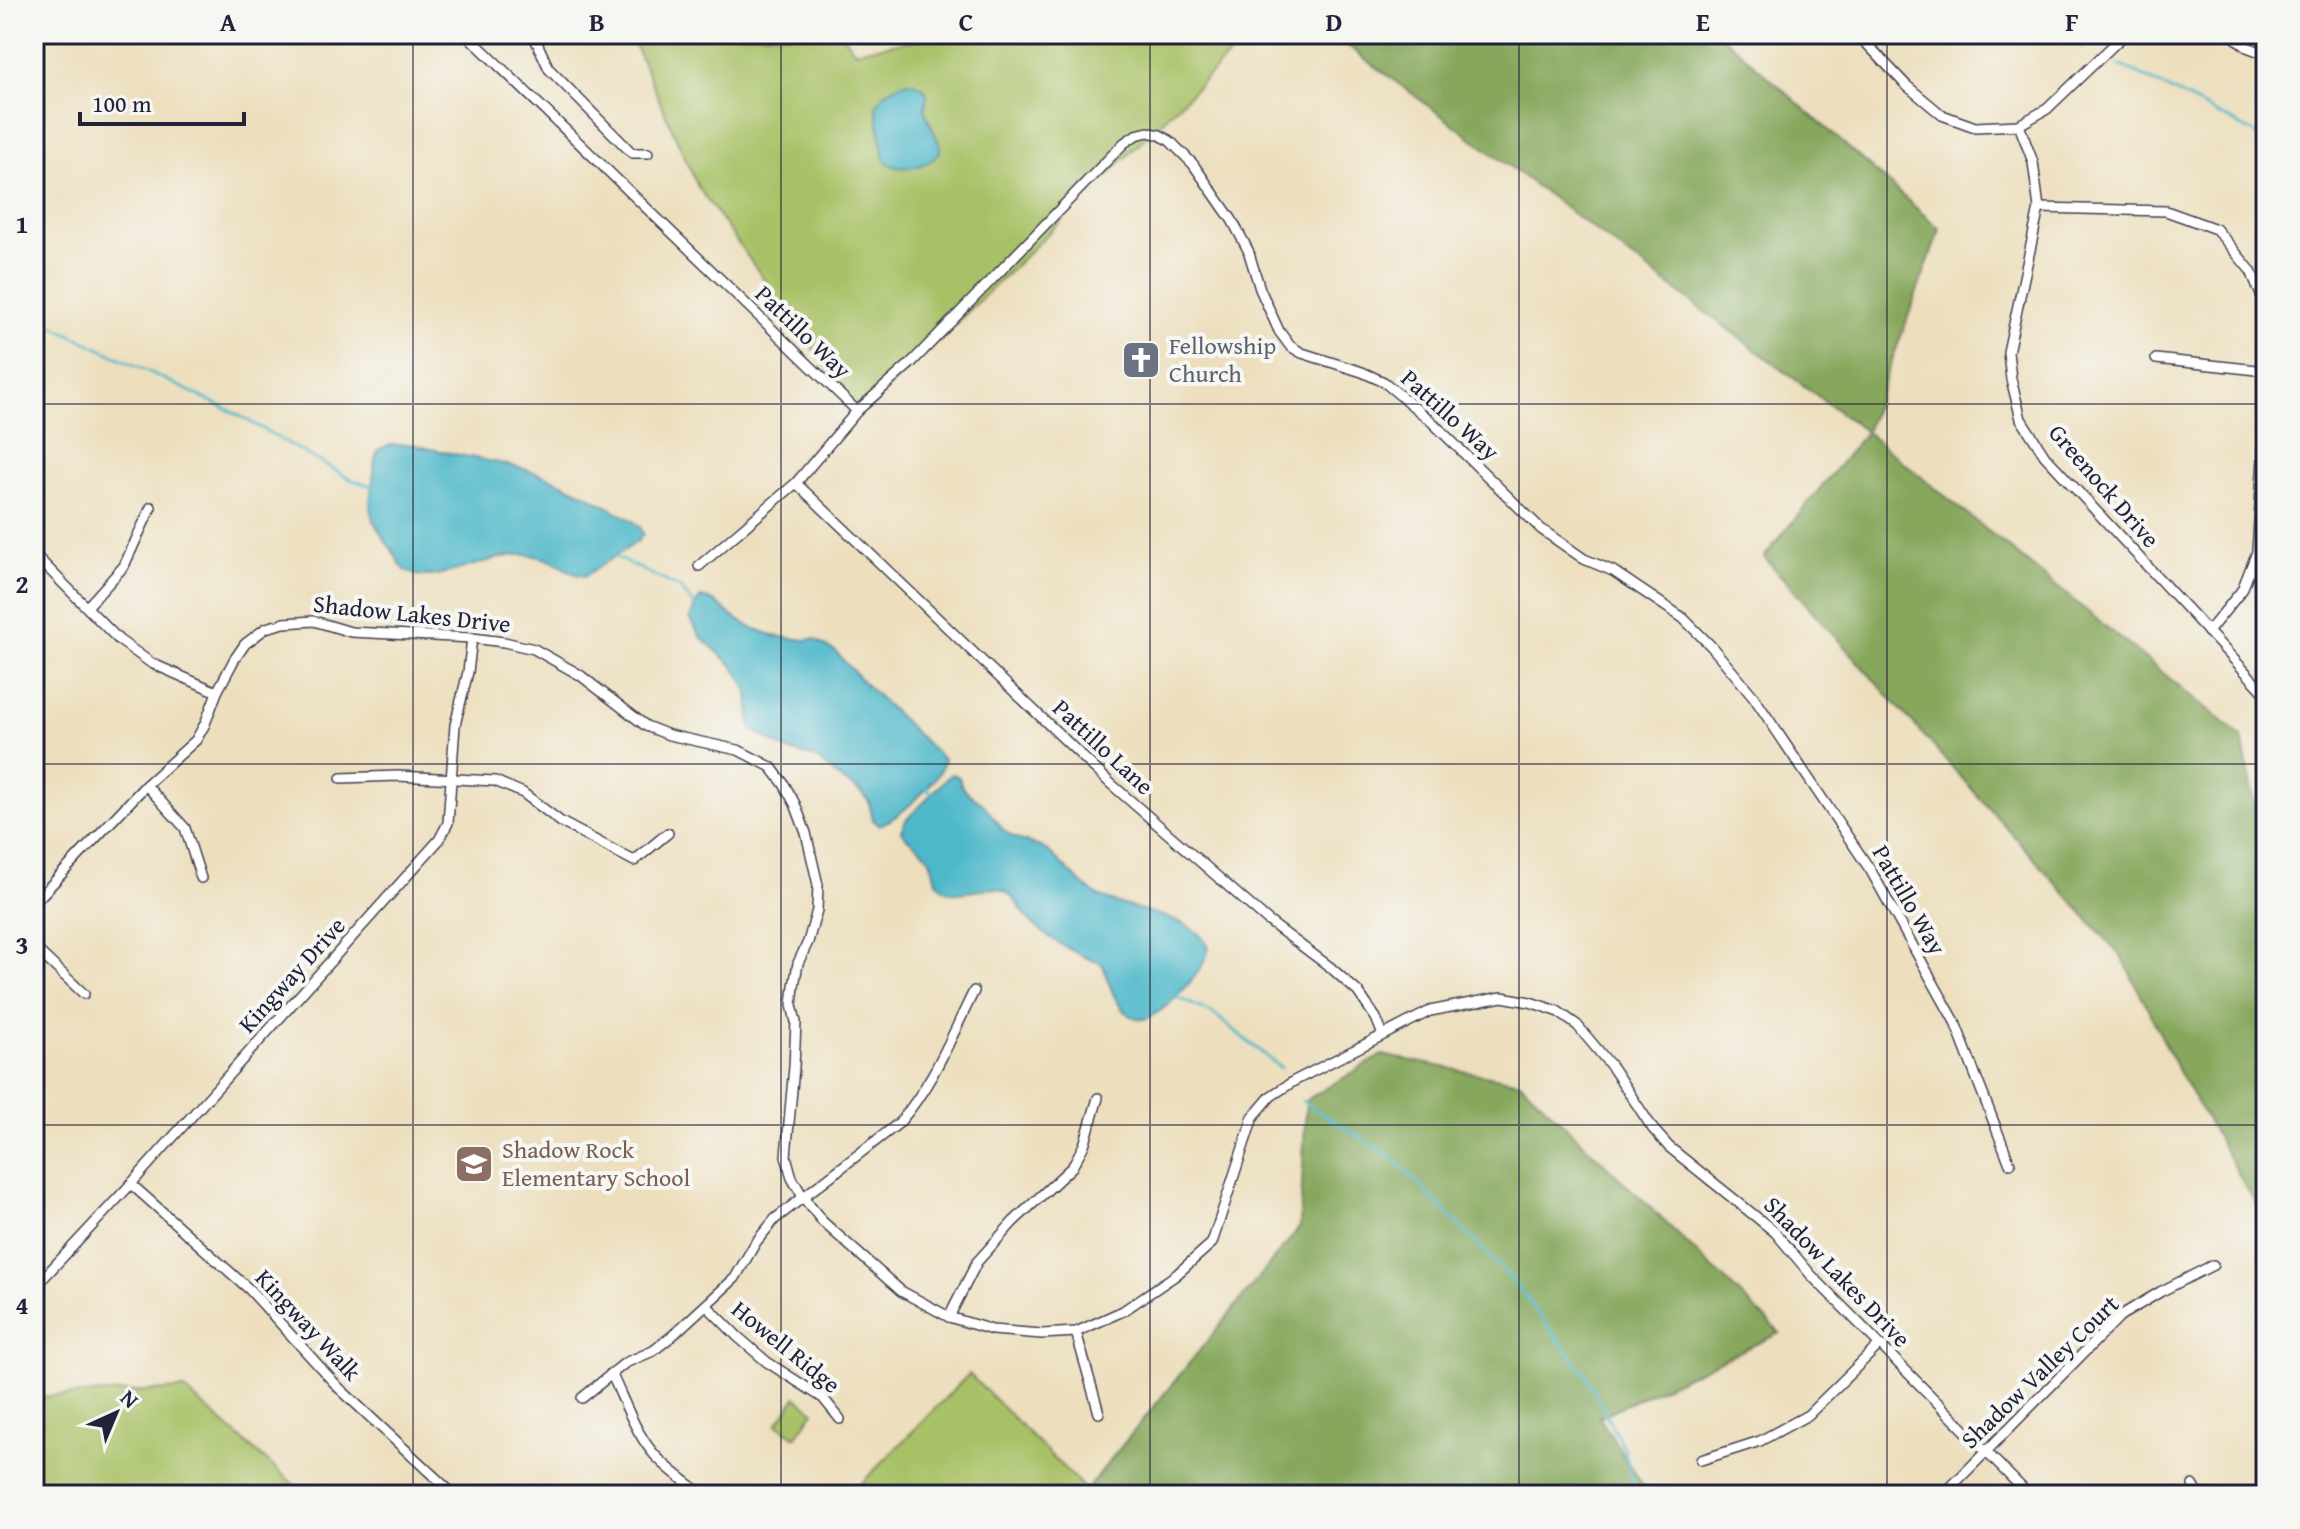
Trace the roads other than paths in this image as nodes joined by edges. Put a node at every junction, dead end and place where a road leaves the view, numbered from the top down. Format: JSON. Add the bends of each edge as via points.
{"nodes":[{"id":1,"x":466,"y":34,"type":"edge"},
{"id":2,"x":533,"y":34,"type":"edge"},
{"id":3,"x":1853,"y":34,"type":"edge"},
{"id":4,"x":2125,"y":34,"type":"edge"},
{"id":5,"x":2231,"y":34,"type":"edge"},
{"id":6,"x":2266,"y":54,"type":"edge"},
{"id":7,"x":2019,"y":125,"type":"junction"},
{"id":8,"x":648,"y":153,"type":"dead end"},
{"id":9,"x":2039,"y":208,"type":"junction"},
{"id":10,"x":2266,"y":307,"type":"edge"},
{"id":11,"x":2156,"y":359,"type":"dead end"},
{"id":12,"x":2266,"y":371,"type":"edge"},
{"id":13,"x":857,"y":411,"type":"junction"},
{"id":14,"x":2266,"y":411,"type":"edge"},
{"id":15,"x":796,"y":483,"type":"junction"},
{"id":16,"x":151,"y":507,"type":"dead end"},
{"id":17,"x":34,"y":554,"type":"edge"},
{"id":18,"x":699,"y":566,"type":"dead end"},
{"id":19,"x":87,"y":607,"type":"junction"},
{"id":20,"x":2208,"y":632,"type":"junction"},
{"id":21,"x":472,"y":638,"type":"junction"},
{"id":22,"x":217,"y":692,"type":"junction"},
{"id":23,"x":2266,"y":694,"type":"edge"},
{"id":24,"x":341,"y":778,"type":"dead end"},
{"id":25,"x":451,"y":778,"type":"junction"},
{"id":26,"x":146,"y":785,"type":"junction"},
{"id":27,"x":668,"y":833,"type":"dead end"},
{"id":28,"x":201,"y":878,"type":"dead end"},
{"id":29,"x":34,"y":903,"type":"edge"},
{"id":30,"x":34,"y":947,"type":"edge"},
{"id":31,"x":974,"y":991,"type":"dead end"},
{"id":32,"x":84,"y":994,"type":"dead end"},
{"id":33,"x":1383,"y":1035,"type":"junction"},
{"id":34,"x":1098,"y":1098,"type":"dead end"},
{"id":35,"x":2010,"y":1164,"type":"dead end"},
{"id":36,"x":131,"y":1184,"type":"junction"},
{"id":37,"x":803,"y":1197,"type":"junction"},
{"id":38,"x":2213,"y":1265,"type":"dead end"},
{"id":39,"x":34,"y":1288,"type":"edge"},
{"id":40,"x":707,"y":1306,"type":"junction"},
{"id":41,"x":949,"y":1317,"type":"junction"},
{"id":42,"x":1076,"y":1332,"type":"junction"},
{"id":43,"x":1879,"y":1345,"type":"junction"},
{"id":44,"x":611,"y":1373,"type":"junction"},
{"id":45,"x":582,"y":1398,"type":"dead end"},
{"id":46,"x":1099,"y":1413,"type":"dead end"},
{"id":47,"x":840,"y":1419,"type":"dead end"},
{"id":48,"x":1985,"y":1452,"type":"junction"},
{"id":49,"x":1701,"y":1460,"type":"dead end"},
{"id":50,"x":2193,"y":1485,"type":"dead end"},
{"id":51,"x":702,"y":1494,"type":"edge"},
{"id":52,"x":454,"y":1495,"type":"edge"},
{"id":53,"x":1943,"y":1495,"type":"edge"},
{"id":54,"x":2029,"y":1495,"type":"edge"},
{"id":55,"x":2199,"y":1495,"type":"edge"}],
"edges":[{"from":1,"to":13,"type":"street","name":"Pattillo Way"},
{"from":2,"to":8,"type":"street","via":[[549,69],[632,153]]},
{"from":3,"to":7,"type":"street","via":[[1942,115],[1975,127]]},
{"from":4,"to":7,"type":"street","via":[[2047,109]]},
{"from":5,"to":6,"type":"street"},
{"from":7,"to":9,"type":"street","name":"Greenock Drive","via":[[2033,162]]},
{"from":9,"to":10,"type":"street","via":[[2166,211],[2216,229],[2251,271]]},
{"from":9,"to":20,"type":"street","name":"Greenock Drive","via":[[2008,352],[2021,419],[2045,456]]},
{"from":11,"to":12,"type":"street"},
{"from":13,"to":15,"type":"street"},
{"from":13,"to":35,"type":"street","name":"Pattillo Way","via":[[911,363],[1124,143],[1148,132],[1170,141],[1232,220],[1290,346],[1362,372],[1402,394],[1541,529],[1683,618],[1753,696],[1871,871],[1954,1020]]},
{"from":14,"to":20,"type":"street","via":[[2257,552],[2242,590]]},
{"from":15,"to":18,"type":"street"},
{"from":15,"to":33,"type":"street","name":"Pattillo Lane","via":[[1110,783],[1358,992]]},
{"from":16,"to":19,"type":"street","via":[[124,566]]},
{"from":17,"to":19,"type":"street"},
{"from":19,"to":22,"type":"street","via":[[151,663]]},
{"from":20,"to":23,"type":"street","name":"Greenock Drive"},
{"from":21,"to":22,"type":"street","name":"Shadow Lakes Drive","via":[[351,632],[314,621],[284,623],[266,628],[245,644]]},
{"from":21,"to":25,"type":"street","name":"Kingway Drive"},
{"from":21,"to":37,"type":"street","name":"Shadow Lakes Drive","via":[[534,649],[580,675],[646,726],[738,750],[771,767],[784,784],[806,833],[818,885],[817,910],[798,963],[792,1005],[796,1022],[786,1156]]},
{"from":22,"to":26,"type":"street","name":"Shadow Lakes Drive","via":[[196,740]]},
{"from":24,"to":25,"type":"street"},
{"from":25,"to":27,"type":"street","via":[[514,788],[561,822],[634,861]]},
{"from":25,"to":36,"type":"street","name":"Kingway Drive","via":[[448,823],[439,840]]},
{"from":26,"to":28,"type":"street","via":[[185,828]]},
{"from":26,"to":29,"type":"street","name":"Shadow Lakes Drive"},
{"from":30,"to":32,"type":"street"},
{"from":31,"to":37,"type":"street","via":[[914,1106]]},
{"from":33,"to":42,"type":"street","name":"Shadow Lakes Drive","via":[[1271,1096],[1253,1117],[1212,1243],[1123,1311]]},
{"from":33,"to":43,"type":"street","name":"Shadow Lakes Drive","via":[[1430,1011],[1502,997],[1557,1011],[1577,1025],[1612,1067],[1669,1147],[1775,1232]]},
{"from":34,"to":41,"type":"street","via":[[1072,1167],[977,1262]]},
{"from":36,"to":39,"type":"street","name":"Kingway Drive"},
{"from":36,"to":52,"type":"street","name":"Kingway Walk","via":[[229,1271],[331,1381]]},
{"from":37,"to":40,"type":"street","via":[[775,1219],[735,1278]]},
{"from":37,"to":41,"type":"street","name":"Shadow Lakes Drive","via":[[823,1222],[901,1291]]},
{"from":38,"to":48,"type":"street","name":"Shadow Valley Court","via":[[2120,1316]]},
{"from":40,"to":44,"type":"street","via":[[653,1351]]},
{"from":40,"to":47,"type":"street","name":"Howell Ridge","via":[[767,1362],[823,1398]]},
{"from":41,"to":42,"type":"street","name":"Shadow Lakes Drive","via":[[992,1330]]},
{"from":42,"to":46,"type":"street"},
{"from":43,"to":48,"type":"street","name":"Shadow Lakes Drive"},
{"from":43,"to":49,"type":"street","via":[[1808,1415],[1760,1441]]},
{"from":44,"to":45,"type":"street"},
{"from":44,"to":51,"type":"street","via":[[652,1452]]},
{"from":48,"to":53,"type":"street","name":"Shadow Valley Court"},
{"from":48,"to":54,"type":"street","name":"Shadow Lakes Drive"},
{"from":50,"to":55,"type":"street"}]}
